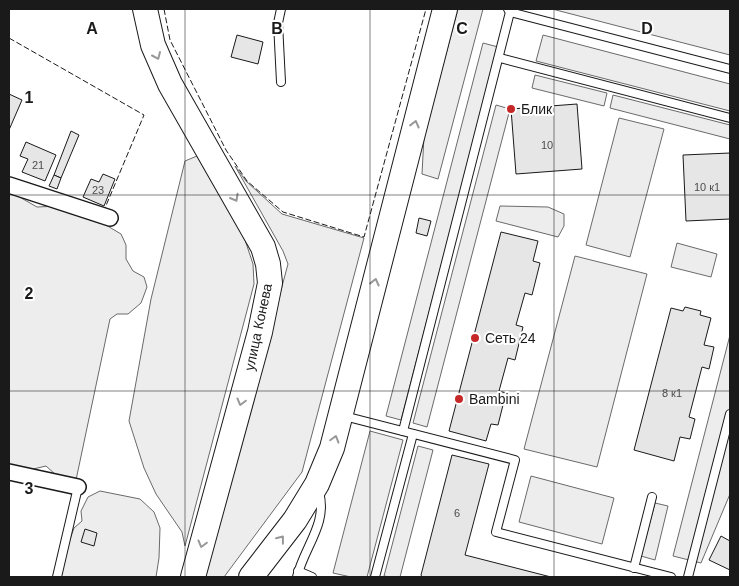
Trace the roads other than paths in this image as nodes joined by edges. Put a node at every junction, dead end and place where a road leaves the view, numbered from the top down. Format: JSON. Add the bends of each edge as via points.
{"nodes":[{"id":1,"x":145,"y":9,"type":"edge"},
{"id":2,"x":281,"y":9,"type":"edge"},
{"id":3,"x":445,"y":9,"type":"edge"},
{"id":4,"x":509,"y":10,"type":"edge"},
{"id":5,"x":500,"y":58,"type":"junction"},
{"id":6,"x":730,"y":69,"type":"edge"},
{"id":7,"x":281,"y":82,"type":"dead end"},
{"id":8,"x":730,"y":118,"type":"edge"},
{"id":9,"x":9,"y":185,"type":"edge"},
{"id":10,"x":110,"y":218,"type":"dead end"},
{"id":11,"x":730,"y":414,"type":"edge"},
{"id":12,"x":342,"y":415,"type":"junction"},
{"id":13,"x":403,"y":431,"type":"junction"},
{"id":14,"x":413,"y":434,"type":"junction"},
{"id":15,"x":9,"y":472,"type":"edge"},
{"id":16,"x":317,"y":484,"type":"junction"},
{"id":17,"x":78,"y":487,"type":"joint"},
{"id":18,"x":652,"y":497,"type":"dead end"},
{"id":19,"x":634,"y":568,"type":"junction"},
{"id":20,"x":298,"y":574,"type":"edge"},
{"id":21,"x":644,"y":574,"type":"edge"},
{"id":22,"x":57,"y":577,"type":"edge"},
{"id":23,"x":193,"y":577,"type":"edge"},
{"id":24,"x":251,"y":577,"type":"edge"},
{"id":25,"x":312,"y":577,"type":"edge"},
{"id":26,"x":376,"y":577,"type":"edge"},
{"id":27,"x":671,"y":577,"type":"edge"},
{"id":28,"x":688,"y":577,"type":"edge"}],
"edges":[{"from":1,"to":23,"type":"main road","name":"улица Конева","one_way":true,"via":[[152,45],[170,84],[263,247],[270,283],[260,332]]},
{"from":2,"to":7,"type":"lane","via":[[278,23]]},
{"from":12,"to":3,"type":"main road","one_way":true},
{"from":4,"to":5,"type":"lane"},
{"from":4,"to":6,"type":"lane"},
{"from":5,"to":8,"type":"lane"},
{"from":5,"to":13,"type":"lane"},
{"from":9,"to":10,"type":"street"},
{"from":11,"to":28,"type":"lane"},
{"from":12,"to":13,"type":"lane"},
{"from":16,"to":12,"type":"main road","one_way":true},
{"from":13,"to":14,"type":"lane"},
{"from":14,"to":19,"type":"lane","via":[[515,460],[496,532]]},
{"from":14,"to":26,"type":"lane"},
{"from":15,"to":17,"type":"street"},
{"from":16,"to":20,"type":"lane","via":[[321,502],[320,522]]},
{"from":24,"to":16,"type":"main road","one_way":true,"via":[[295,520]]},
{"from":17,"to":22,"type":"lane"},
{"from":18,"to":19,"type":"lane"},
{"from":19,"to":21,"type":"lane"},
{"from":20,"to":25,"type":"lane"},
{"from":21,"to":27,"type":"lane"}]}
